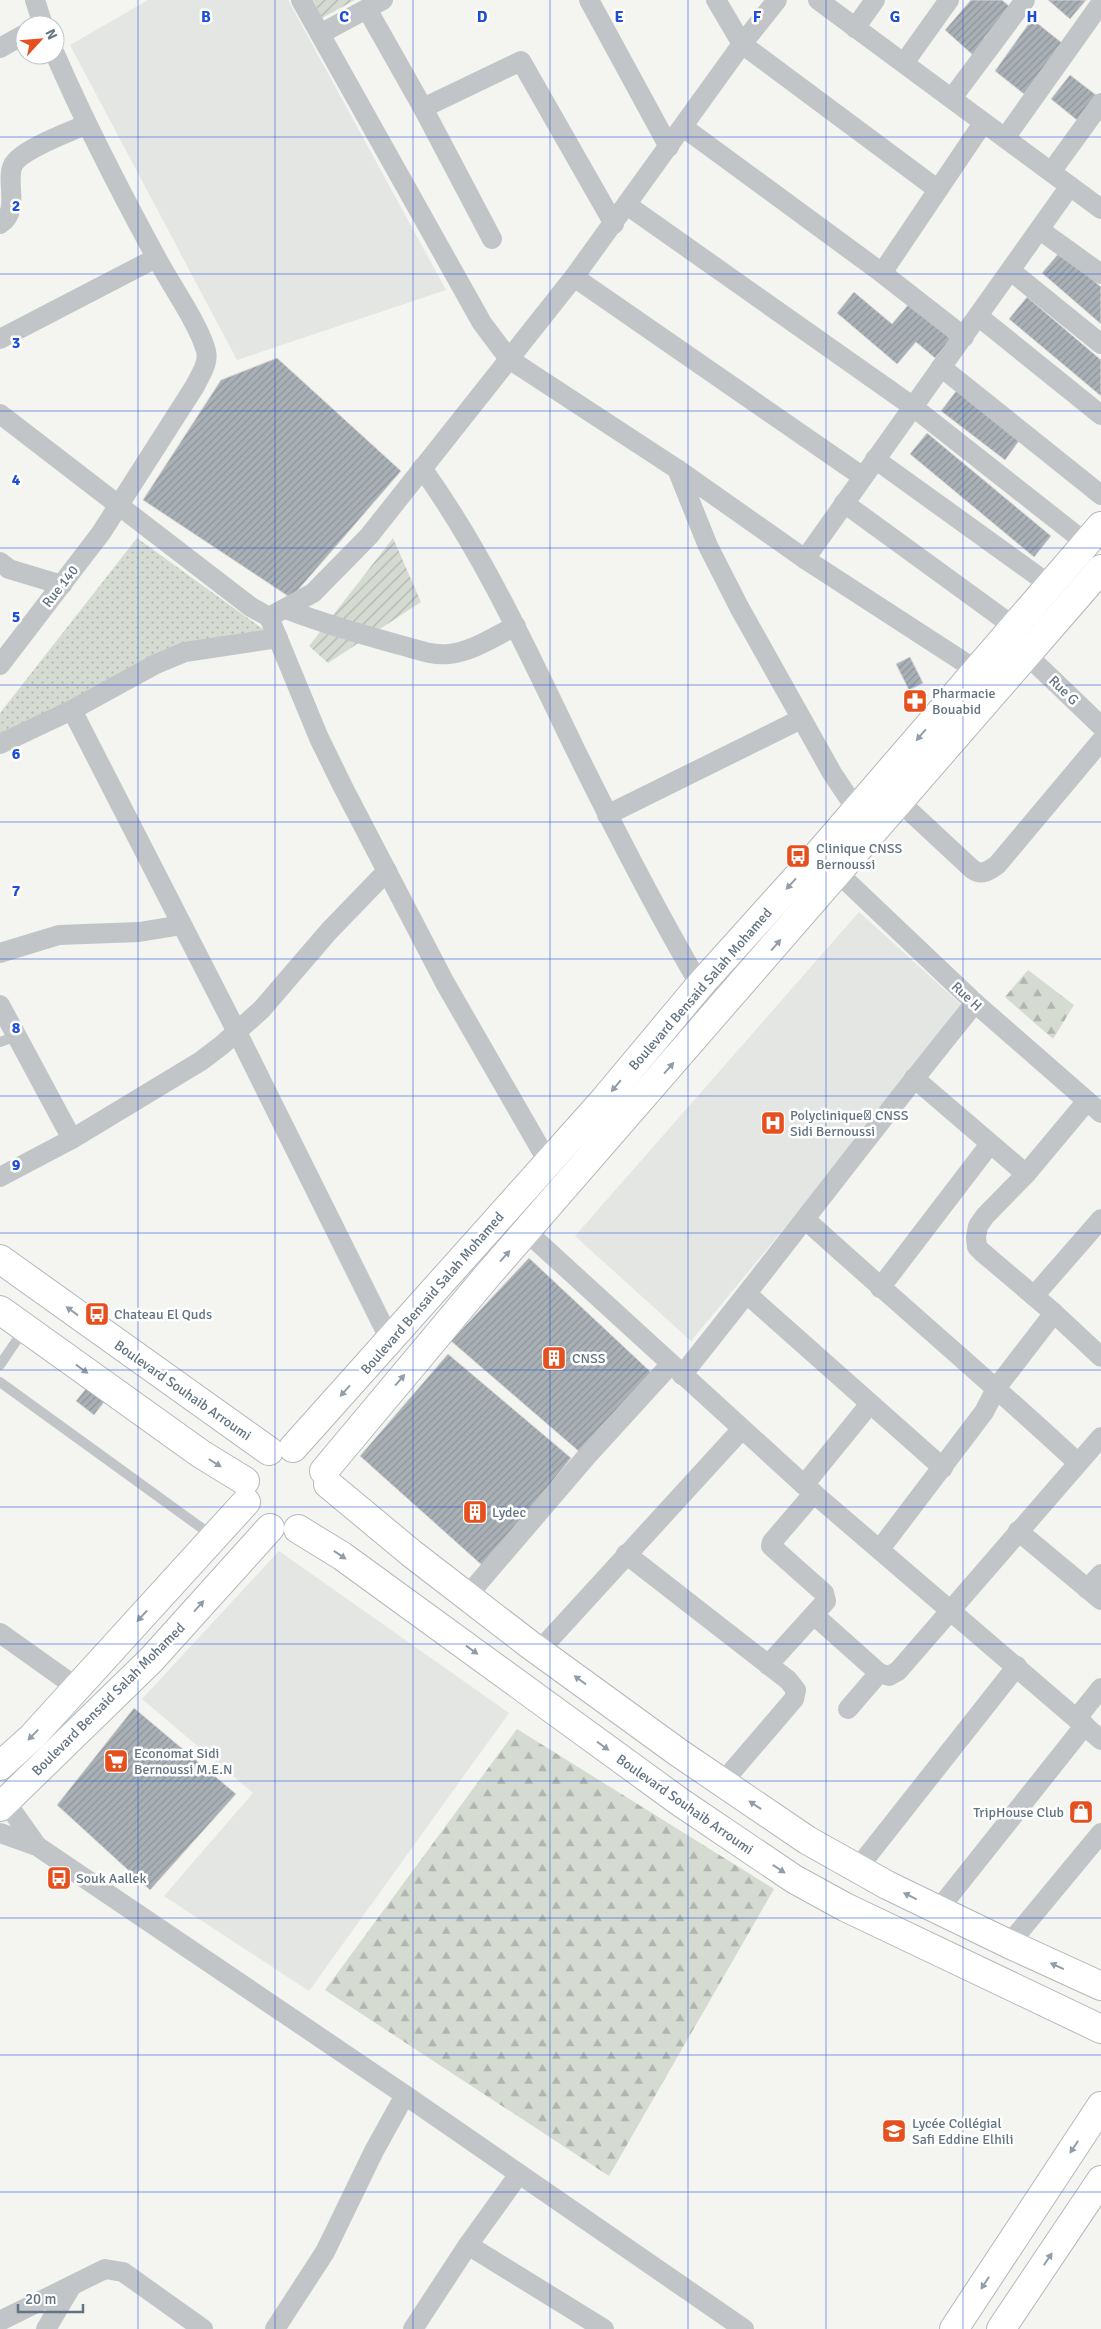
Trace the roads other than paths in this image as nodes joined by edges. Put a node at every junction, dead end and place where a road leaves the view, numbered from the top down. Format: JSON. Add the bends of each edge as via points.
{"nodes":[{"id":1,"x":35,"y":0,"type":"edge"},
{"id":2,"x":301,"y":0,"type":"edge"},
{"id":3,"x":589,"y":0,"type":"edge"},
{"id":4,"x":716,"y":0,"type":"edge"},
{"id":5,"x":777,"y":0,"type":"edge"},
{"id":6,"x":818,"y":0,"type":"edge"},
{"id":7,"x":875,"y":0,"type":"edge"},
{"id":8,"x":949,"y":0,"type":"edge"},
{"id":9,"x":1025,"y":0,"type":"edge"},
{"id":10,"x":1101,"y":3,"type":"edge"},
{"id":11,"x":375,"y":4,"type":"edge"},
{"id":12,"x":40,"y":15,"type":"edge"},
{"id":13,"x":854,"y":28,"type":"junction"},
{"id":14,"x":320,"y":34,"type":"junction"},
{"id":15,"x":15,"y":40,"type":"edge"},
{"id":16,"x":742,"y":44,"type":"junction"},
{"id":17,"x":0,"y":48,"type":"edge"},
{"id":18,"x":904,"y":63,"type":"junction"},
{"id":19,"x":60,"y":65,"type":"edge"},
{"id":20,"x":952,"y":98,"type":"junction"},
{"id":21,"x":1101,"y":103,"type":"edge"},
{"id":22,"x":423,"y":108,"type":"junction"},
{"id":23,"x":984,"y":123,"type":"junction"},
{"id":24,"x":87,"y":124,"type":"junction"},
{"id":25,"x":683,"y":127,"type":"junction"},
{"id":26,"x":1005,"y":138,"type":"junction"},
{"id":27,"x":669,"y":147,"type":"junction"},
{"id":28,"x":1051,"y":172,"type":"junction"},
{"id":29,"x":1070,"y":186,"type":"junction"},
{"id":30,"x":937,"y":189,"type":"junction"},
{"id":31,"x":627,"y":205,"type":"junction"},
{"id":32,"x":1101,"y":209,"type":"edge"},
{"id":33,"x":0,"y":224,"type":"edge"},
{"id":34,"x":614,"y":224,"type":"junction"},
{"id":35,"x":1040,"y":230,"type":"junction"},
{"id":36,"x":492,"y":239,"type":"dead end"},
{"id":37,"x":156,"y":258,"type":"junction"},
{"id":38,"x":1011,"y":271,"type":"junction"},
{"id":39,"x":882,"y":273,"type":"junction"},
{"id":40,"x":1101,"y":274,"type":"edge"},
{"id":41,"x":574,"y":277,"type":"junction"},
{"id":42,"x":978,"y":316,"type":"junction"},
{"id":43,"x":964,"y":336,"type":"junction"},
{"id":44,"x":0,"y":339,"type":"edge"},
{"id":45,"x":1101,"y":344,"type":"edge"},
{"id":46,"x":509,"y":359,"type":"junction"},
{"id":47,"x":941,"y":367,"type":"junction"},
{"id":48,"x":912,"y":406,"type":"junction"},
{"id":49,"x":1,"y":413,"type":"edge"},
{"id":50,"x":1101,"y":415,"type":"edge"},
{"id":51,"x":875,"y":459,"type":"junction"},
{"id":52,"x":422,"y":468,"type":"junction"},
{"id":53,"x":677,"y":469,"type":"junction"},
{"id":54,"x":863,"y":477,"type":"junction"},
{"id":55,"x":1101,"y":495,"type":"edge"},
{"id":56,"x":844,"y":503,"type":"junction"},
{"id":57,"x":119,"y":507,"type":"junction"},
{"id":58,"x":1094,"y":534,"type":"edge"},
{"id":59,"x":805,"y":558,"type":"junction"},
{"id":60,"x":0,"y":562,"type":"edge"},
{"id":61,"x":1101,"y":569,"type":"edge"},
{"id":62,"x":62,"y":585,"type":"junction"},
{"id":63,"x":1050,"y":585,"type":"junction"},
{"id":64,"x":278,"y":613,"type":"junction"},
{"id":65,"x":516,"y":626,"type":"junction"},
{"id":66,"x":1013,"y":626,"type":"junction"},
{"id":67,"x":278,"y":638,"type":"junction"},
{"id":68,"x":2,"y":654,"type":"edge"},
{"id":69,"x":1027,"y":655,"type":"junction"},
{"id":70,"x":976,"y":670,"type":"junction"},
{"id":71,"x":72,"y":710,"type":"junction"},
{"id":72,"x":801,"y":719,"type":"junction"},
{"id":73,"x":1101,"y":726,"type":"edge"},
{"id":74,"x":1101,"y":741,"type":"edge"},
{"id":75,"x":0,"y":744,"type":"edge"},
{"id":76,"x":900,"y":802,"type":"junction"},
{"id":77,"x":856,"y":809,"type":"junction"},
{"id":78,"x":607,"y":815,"type":"junction"},
{"id":79,"x":388,"y":871,"type":"junction"},
{"id":80,"x":838,"y":873,"type":"junction"},
{"id":81,"x":182,"y":925,"type":"junction"},
{"id":82,"x":0,"y":953,"type":"edge"},
{"id":83,"x":700,"y":985,"type":"junction"},
{"id":84,"x":975,"y":1003,"type":"junction"},
{"id":85,"x":0,"y":1005,"type":"edge"},
{"id":86,"x":237,"y":1032,"type":"junction"},
{"id":87,"x":8,"y":1039,"type":"edge"},
{"id":88,"x":914,"y":1078,"type":"junction"},
{"id":89,"x":1094,"y":1107,"type":"edge"},
{"id":90,"x":72,"y":1139,"type":"junction"},
{"id":91,"x":990,"y":1144,"type":"junction"},
{"id":92,"x":548,"y":1162,"type":"junction"},
{"id":93,"x":1026,"y":1174,"type":"junction"},
{"id":94,"x":0,"y":1177,"type":"edge"},
{"id":95,"x":1101,"y":1219,"type":"edge"},
{"id":96,"x":806,"y":1220,"type":"junction"},
{"id":97,"x":526,"y":1232,"type":"junction"},
{"id":98,"x":0,"y":1259,"type":"edge"},
{"id":99,"x":880,"y":1288,"type":"junction"},
{"id":100,"x":746,"y":1294,"type":"junction"},
{"id":101,"x":1034,"y":1296,"type":"junction"},
{"id":102,"x":0,"y":1310,"type":"edge"},
{"id":103,"x":1054,"y":1313,"type":"junction"},
{"id":104,"x":25,"y":1328,"type":"junction"},
{"id":105,"x":390,"y":1340,"type":"junction"},
{"id":106,"x":1101,"y":1357,"type":"edge"},
{"id":107,"x":0,"y":1365,"type":"edge"},
{"id":108,"x":676,"y":1370,"type":"junction"},
{"id":109,"x":0,"y":1382,"type":"edge"},
{"id":110,"x":997,"y":1387,"type":"junction"},
{"id":111,"x":869,"y":1405,"type":"junction"},
{"id":112,"x":742,"y":1429,"type":"junction"},
{"id":113,"x":1101,"y":1437,"type":"edge"},
{"id":114,"x":281,"y":1449,"type":"junction"},
{"id":115,"x":1078,"y":1463,"type":"junction"},
{"id":116,"x":943,"y":1468,"type":"junction"},
{"id":117,"x":326,"y":1477,"type":"junction"},
{"id":118,"x":809,"y":1489,"type":"junction"},
{"id":119,"x":245,"y":1492,"type":"junction"},
{"id":120,"x":270,"y":1528,"type":"junction"},
{"id":121,"x":298,"y":1530,"type":"junction"},
{"id":122,"x":1018,"y":1531,"type":"junction"},
{"id":123,"x":215,"y":1537,"type":"junction"},
{"id":124,"x":880,"y":1549,"type":"junction"},
{"id":125,"x":626,"y":1554,"type":"junction"},
{"id":126,"x":1101,"y":1574,"type":"edge"},
{"id":127,"x":468,"y":1595,"type":"junction"},
{"id":128,"x":1094,"y":1595,"type":"edge"},
{"id":129,"x":950,"y":1609,"type":"junction"},
{"id":130,"x":814,"y":1615,"type":"junction"},
{"id":131,"x":0,"y":1633,"type":"edge"},
{"id":132,"x":539,"y":1651,"type":"junction"},
{"id":133,"x":768,"y":1665,"type":"junction"},
{"id":134,"x":1017,"y":1666,"type":"junction"},
{"id":135,"x":879,"y":1673,"type":"junction"},
{"id":136,"x":76,"y":1687,"type":"junction"},
{"id":137,"x":1101,"y":1688,"type":"edge"},
{"id":138,"x":848,"y":1708,"type":"dead end"},
{"id":139,"x":1081,"y":1721,"type":"junction"},
{"id":140,"x":1101,"y":1740,"type":"edge"},
{"id":141,"x":0,"y":1766,"type":"edge"},
{"id":142,"x":722,"y":1783,"type":"junction"},
{"id":143,"x":2,"y":1802,"type":"edge"},
{"id":144,"x":1101,"y":1832,"type":"edge"},
{"id":145,"x":0,"y":1833,"type":"edge"},
{"id":146,"x":37,"y":1846,"type":"junction"},
{"id":147,"x":857,"y":1868,"type":"junction"},
{"id":148,"x":938,"y":1910,"type":"junction"},
{"id":149,"x":1009,"y":1944,"type":"junction"},
{"id":150,"x":1101,"y":1986,"type":"edge"},
{"id":151,"x":1101,"y":2029,"type":"edge"},
{"id":152,"x":405,"y":2095,"type":"junction"},
{"id":153,"x":1101,"y":2106,"type":"edge"},
{"id":154,"x":519,"y":2174,"type":"junction"},
{"id":155,"x":1101,"y":2180,"type":"edge"},
{"id":156,"x":468,"y":2245,"type":"junction"},
{"id":157,"x":71,"y":2286,"type":"junction"},
{"id":158,"x":0,"y":2321,"type":"edge"},
{"id":159,"x":46,"y":2329,"type":"edge"},
{"id":160,"x":203,"y":2329,"type":"edge"},
{"id":161,"x":275,"y":2329,"type":"edge"},
{"id":162,"x":413,"y":2329,"type":"edge"},
{"id":163,"x":604,"y":2329,"type":"edge"},
{"id":164,"x":744,"y":2329,"type":"edge"},
{"id":165,"x":954,"y":2329,"type":"edge"},
{"id":166,"x":1001,"y":2329,"type":"edge"}],
"edges":[{"from":1,"to":12,"type":"street"},
{"from":2,"to":14,"type":"street"},
{"from":3,"to":27,"type":"street"},
{"from":4,"to":16,"type":"street"},
{"from":5,"to":16,"type":"street"},
{"from":6,"to":13,"type":"street"},
{"from":7,"to":13,"type":"street"},
{"from":8,"to":18,"type":"street"},
{"from":9,"to":20,"type":"street"},
{"from":10,"to":26,"type":"street"},
{"from":11,"to":14,"type":"street"},
{"from":11,"to":22,"type":"street"},
{"from":13,"to":18,"type":"street"},
{"from":14,"to":46,"type":"street","via":[[482,323]]},
{"from":15,"to":17,"type":"street"},
{"from":16,"to":25,"type":"street"},
{"from":16,"to":30,"type":"street"},
{"from":18,"to":20,"type":"street"},
{"from":19,"to":24,"type":"street"},
{"from":20,"to":23,"type":"street"},
{"from":21,"to":28,"type":"street"},
{"from":22,"to":34,"type":"street","via":[[521,61]]},
{"from":22,"to":36,"type":"street"},
{"from":23,"to":26,"type":"street"},
{"from":23,"to":30,"type":"street"},
{"from":24,"to":33,"type":"street","via":[[23,155],[13,166],[11,209]]},
{"from":24,"to":37,"type":"street"},
{"from":25,"to":27,"type":"street"},
{"from":25,"to":39,"type":"street"},
{"from":26,"to":28,"type":"street"},
{"from":27,"to":31,"type":"street"},
{"from":28,"to":29,"type":"street"},
{"from":29,"to":32,"type":"street"},
{"from":29,"to":35,"type":"street"},
{"from":30,"to":39,"type":"street"},
{"from":31,"to":34,"type":"street"},
{"from":31,"to":48,"type":"street"},
{"from":34,"to":41,"type":"street"},
{"from":35,"to":38,"type":"street"},
{"from":35,"to":40,"type":"street"},
{"from":37,"to":44,"type":"street"},
{"from":37,"to":57,"type":"street","name":"Rue 140","via":[[201,338],[207,358],[194,386]]},
{"from":38,"to":42,"type":"street"},
{"from":38,"to":45,"type":"street"},
{"from":39,"to":43,"type":"street"},
{"from":41,"to":46,"type":"street"},
{"from":41,"to":54,"type":"street"},
{"from":42,"to":43,"type":"street"},
{"from":42,"to":50,"type":"street"},
{"from":43,"to":47,"type":"street"},
{"from":46,"to":52,"type":"street"},
{"from":46,"to":53,"type":"street"},
{"from":47,"to":48,"type":"street"},
{"from":47,"to":55,"type":"street"},
{"from":48,"to":51,"type":"street"},
{"from":48,"to":58,"type":"street"},
{"from":49,"to":57,"type":"street"},
{"from":51,"to":54,"type":"street"},
{"from":51,"to":63,"type":"street"},
{"from":52,"to":64,"type":"street","via":[[369,536],[324,584]]},
{"from":52,"to":65,"type":"street","via":[[462,526]]},
{"from":53,"to":59,"type":"street"},
{"from":53,"to":72,"type":"street","via":[[708,546]]},
{"from":54,"to":56,"type":"street"},
{"from":56,"to":59,"type":"street"},
{"from":56,"to":66,"type":"street"},
{"from":57,"to":62,"type":"street","name":"Rue 140"},
{"from":57,"to":64,"type":"street","via":[[226,590]]},
{"from":58,"to":63,"type":"street","name":"Boulevard Bensaid Salah Mohamed"},
{"from":59,"to":70,"type":"street"},
{"from":60,"to":62,"type":"street","via":[[9,569]]},
{"from":61,"to":69,"type":"street","name":"Boulevard Bensaid Salah Mohamed"},
{"from":62,"to":68,"type":"street","name":"Rue 140"},
{"from":63,"to":66,"type":"street","name":"Boulevard Bensaid Salah Mohamed"},
{"from":64,"to":65,"type":"street","via":[[431,653],[448,654],[470,648]]},
{"from":64,"to":67,"type":"street"},
{"from":65,"to":78,"type":"street"},
{"from":66,"to":70,"type":"street","name":"Boulevard Bensaid Salah Mohamed"},
{"from":67,"to":71,"type":"street","via":[[185,652],[156,664]]},
{"from":67,"to":79,"type":"street","via":[[323,746]]},
{"from":69,"to":73,"type":"street","name":"Rue G"},
{"from":69,"to":76,"type":"street","name":"Boulevard Bensaid Salah Mohamed"},
{"from":70,"to":77,"type":"street","name":"Boulevard Bensaid Salah Mohamed","one_way":true},
{"from":71,"to":75,"type":"street"},
{"from":71,"to":81,"type":"street"},
{"from":72,"to":77,"type":"street"},
{"from":72,"to":78,"type":"street"},
{"from":74,"to":76,"type":"street","via":[[997,865],[984,873],[972,869]]},
{"from":76,"to":80,"type":"street","name":"Boulevard Bensaid Salah Mohamed"},
{"from":77,"to":83,"type":"street","name":"Boulevard Bensaid Salah Mohamed","one_way":true},
{"from":78,"to":83,"type":"street"},
{"from":79,"to":86,"type":"street","via":[[329,931],[262,1009]]},
{"from":79,"to":92,"type":"street","via":[[445,983]]},
{"from":80,"to":84,"type":"street","name":"Rue H"},
{"from":97,"to":80,"type":"street","name":"Boulevard Bensaid Salah Mohamed","one_way":true},
{"from":81,"to":82,"type":"street","via":[[139,932],[59,935]]},
{"from":81,"to":86,"type":"street"},
{"from":83,"to":92,"type":"street","name":"Boulevard Bensaid Salah Mohamed","one_way":true},
{"from":84,"to":88,"type":"street"},
{"from":84,"to":89,"type":"street","name":"Rue H"},
{"from":85,"to":87,"type":"street"},
{"from":86,"to":90,"type":"street","via":[[201,1061]]},
{"from":86,"to":105,"type":"street"},
{"from":87,"to":90,"type":"street"},
{"from":88,"to":91,"type":"street"},
{"from":88,"to":96,"type":"street"},
{"from":89,"to":93,"type":"street"},
{"from":90,"to":94,"type":"street"},
{"from":91,"to":93,"type":"street"},
{"from":91,"to":99,"type":"street"},
{"from":92,"to":105,"type":"street","name":"Boulevard Bensaid Salah Mohamed"},
{"from":93,"to":101,"type":"street","via":[[985,1216],[978,1226],[976,1241],[982,1252]]},
{"from":95,"to":101,"type":"street"},
{"from":96,"to":99,"type":"street"},
{"from":96,"to":100,"type":"street"},
{"from":97,"to":108,"type":"street"},
{"from":117,"to":97,"type":"street","name":"Boulevard Bensaid Salah Mohamed","one_way":true},
{"from":114,"to":98,"type":"street","name":"Boulevard Souhaib Arroumi","one_way":true},
{"from":99,"to":110,"type":"street"},
{"from":100,"to":108,"type":"street"},
{"from":100,"to":111,"type":"street"},
{"from":101,"to":103,"type":"street"},
{"from":102,"to":104,"type":"street"},
{"from":103,"to":106,"type":"street"},
{"from":103,"to":110,"type":"street"},
{"from":104,"to":107,"type":"lane"},
{"from":104,"to":119,"type":"street","one_way":true,"via":[[201,1454]]},
{"from":105,"to":114,"type":"street","name":"Boulevard Bensaid Salah Mohamed","one_way":true},
{"from":108,"to":112,"type":"street"},
{"from":108,"to":127,"type":"street","via":[[588,1456]]},
{"from":109,"to":123,"type":"lane"},
{"from":110,"to":115,"type":"street"},
{"from":110,"to":116,"type":"street","via":[[984,1412]]},
{"from":111,"to":116,"type":"street"},
{"from":111,"to":118,"type":"street"},
{"from":112,"to":118,"type":"street"},
{"from":112,"to":125,"type":"street"},
{"from":113,"to":115,"type":"street"},
{"from":114,"to":117,"type":"street","via":[[311,1455]]},
{"from":114,"to":119,"type":"street","via":[[253,1463]]},
{"from":115,"to":122,"type":"street"},
{"from":116,"to":124,"type":"street"},
{"from":117,"to":121,"type":"street","via":[[326,1503],[315,1520]]},
{"from":117,"to":127,"type":"street","via":[[411,1554]]},
{"from":118,"to":124,"type":"street"},
{"from":118,"to":130,"type":"street","via":[[771,1546],[824,1593],[826,1601]]},
{"from":119,"to":120,"type":"street","via":[[258,1520]]},
{"from":119,"to":123,"type":"street","name":"Boulevard Bensaid Salah Mohamed"},
{"from":120,"to":121,"type":"street"},
{"from":143,"to":120,"type":"street","name":"Boulevard Bensaid Salah Mohamed","one_way":true,"via":[[151,1660]]},
{"from":121,"to":151,"type":"street","name":"Boulevard Souhaib Arroumi","one_way":true,"via":[[342,1556],[680,1802],[794,1879],[853,1911]]},
{"from":122,"to":128,"type":"street"},
{"from":122,"to":129,"type":"street"},
{"from":123,"to":136,"type":"street","name":"Boulevard Bensaid Salah Mohamed","one_way":true},
{"from":124,"to":129,"type":"street"},
{"from":125,"to":132,"type":"street"},
{"from":125,"to":133,"type":"street"},
{"from":126,"to":128,"type":"street"},
{"from":127,"to":132,"type":"street"},
{"from":129,"to":134,"type":"street"},
{"from":129,"to":135,"type":"street","via":[[898,1671],[889,1676]]},
{"from":130,"to":133,"type":"street"},
{"from":130,"to":135,"type":"street"},
{"from":131,"to":136,"type":"street"},
{"from":142,"to":132,"type":"street","one_way":true},
{"from":133,"to":142,"type":"street","via":[[796,1690],[794,1699]]},
{"from":134,"to":139,"type":"street"},
{"from":134,"to":147,"type":"street"},
{"from":135,"to":138,"type":"street"},
{"from":136,"to":141,"type":"street","name":"Boulevard Bensaid Salah Mohamed","one_way":true,"via":[[32,1737]]},
{"from":137,"to":139,"type":"street"},
{"from":139,"to":140,"type":"street"},
{"from":139,"to":148,"type":"street"},
{"from":147,"to":142,"type":"street","one_way":true,"via":[[807,1840]]},
{"from":143,"to":146,"type":"street"},
{"from":144,"to":149,"type":"street"},
{"from":145,"to":146,"type":"street"},
{"from":146,"to":152,"type":"street"},
{"from":148,"to":147,"type":"street","one_way":true},
{"from":148,"to":149,"type":"street"},
{"from":150,"to":149,"type":"street","one_way":true},
{"from":152,"to":154,"type":"street"},
{"from":152,"to":161,"type":"street","via":[[325,2252]]},
{"from":153,"to":165,"type":"street","one_way":true},
{"from":154,"to":156,"type":"street"},
{"from":154,"to":164,"type":"street"},
{"from":166,"to":155,"type":"street","one_way":true},
{"from":156,"to":162,"type":"street"},
{"from":156,"to":163,"type":"street"},
{"from":157,"to":158,"type":"street"},
{"from":157,"to":159,"type":"street"},
{"from":157,"to":160,"type":"street","via":[[106,2269],[123,2272]]}]}
